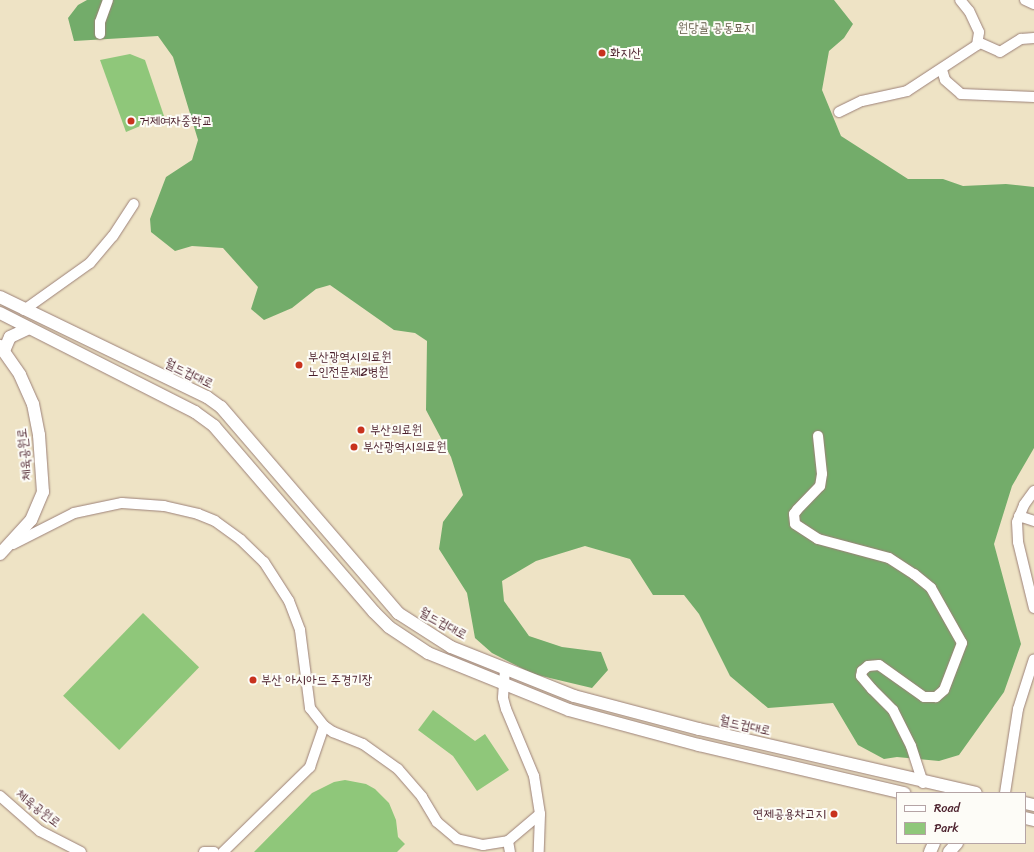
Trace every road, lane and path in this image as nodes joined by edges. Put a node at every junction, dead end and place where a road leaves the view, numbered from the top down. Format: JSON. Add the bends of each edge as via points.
{"nodes":[{"id":1,"x":108,"y":0,"type":"edge"},
{"id":2,"x":960,"y":0,"type":"edge"},
{"id":3,"x":1025,"y":0,"type":"edge"},
{"id":4,"x":1034,"y":4,"type":"edge"},
{"id":5,"x":100,"y":34,"type":"dead end"},
{"id":6,"x":1034,"y":38,"type":"edge"},
{"id":7,"x":978,"y":42,"type":"junction"},
{"id":8,"x":942,"y":70,"type":"junction"},
{"id":9,"x":1034,"y":97,"type":"edge"},
{"id":10,"x":839,"y":112,"type":"dead end"},
{"id":11,"x":134,"y":204,"type":"dead end"},
{"id":12,"x":0,"y":297,"type":"edge"},
{"id":13,"x":24,"y":310,"type":"junction"},
{"id":14,"x":0,"y":313,"type":"edge"},
{"id":15,"x":29,"y":328,"type":"junction"},
{"id":16,"x":2,"y":348,"type":"edge"},
{"id":17,"x":818,"y":436,"type":"dead end"},
{"id":18,"x":1034,"y":491,"type":"edge"},
{"id":19,"x":1019,"y":516,"type":"junction"},
{"id":20,"x":1034,"y":521,"type":"edge"},
{"id":21,"x":3,"y":551,"type":"edge"},
{"id":22,"x":1034,"y":608,"type":"edge"},
{"id":23,"x":1034,"y":659,"type":"edge"},
{"id":24,"x":505,"y":669,"type":"junction"},
{"id":25,"x":503,"y":685,"type":"junction"},
{"id":26,"x":324,"y":726,"type":"junction"},
{"id":27,"x":923,"y":783,"type":"junction"},
{"id":28,"x":957,"y":791,"type":"edge"},
{"id":29,"x":900,"y":792,"type":"edge"},
{"id":30,"x":1006,"y":792,"type":"edge"},
{"id":31,"x":0,"y":796,"type":"edge"},
{"id":32,"x":540,"y":814,"type":"junction"},
{"id":33,"x":508,"y":841,"type":"junction"},
{"id":34,"x":944,"y":844,"type":"edge"},
{"id":35,"x":956,"y":844,"type":"edge"},
{"id":36,"x":934,"y":848,"type":"edge"},
{"id":37,"x":81,"y":852,"type":"edge"},
{"id":38,"x":204,"y":852,"type":"edge"},
{"id":39,"x":214,"y":852,"type":"edge"},
{"id":40,"x":223,"y":852,"type":"edge"},
{"id":41,"x":510,"y":852,"type":"edge"},
{"id":42,"x":539,"y":852,"type":"edge"},
{"id":43,"x":949,"y":852,"type":"edge"}],
"edges":[{"from":1,"to":5,"type":"street","via":[[100,22]]},
{"from":2,"to":7,"type":"street","via":[[969,11],[979,32]]},
{"from":3,"to":4,"type":"street"},
{"from":6,"to":7,"type":"street","via":[[1021,39],[1000,52]]},
{"from":7,"to":8,"type":"street"},
{"from":8,"to":9,"type":"street","via":[[945,80],[961,94]]},
{"from":8,"to":10,"type":"street","via":[[926,77],[907,91],[862,101]]},
{"from":11,"to":13,"type":"street","via":[[113,236],[90,263]]},
{"from":12,"to":13,"type":"main road","name":"월드컵대로"},
{"from":13,"to":24,"type":"main road","name":"월드컵대로","via":[[207,397],[239,427],[398,613],[434,638]]},
{"from":14,"to":15,"type":"main road"},
{"from":15,"to":16,"type":"main road","via":[[10,337]]},
{"from":15,"to":25,"type":"main road","via":[[195,412],[214,426],[355,592],[389,628],[428,653]]},
{"from":16,"to":21,"type":"main road","name":"체육공원로","via":[[20,375],[33,404],[39,435],[43,492],[32,520]]},
{"from":17,"to":27,"type":"street","via":[[822,466],[820,486],[794,514],[795,524],[818,539],[889,558],[914,574],[931,588],[962,643],[944,690],[936,698],[924,697],[879,665],[868,666],[862,671],[861,676],[872,690],[893,710],[911,746]]},
{"from":18,"to":19,"type":"street"},
{"from":19,"to":20,"type":"street"},
{"from":19,"to":22,"type":"street","via":[[1018,542]]},
{"from":21,"to":26,"type":"street","via":[[37,530],[74,513],[122,503],[164,506],[215,521],[241,540],[274,575],[295,614],[304,656],[307,698],[315,717]]},
{"from":23,"to":30,"type":"street","via":[[1018,709]]},
{"from":24,"to":25,"type":"street"},
{"from":24,"to":27,"type":"main road","name":"월드컵대로","via":[[581,698]]},
{"from":25,"to":29,"type":"main road","via":[[569,710],[691,743]]},
{"from":25,"to":32,"type":"street","via":[[506,710],[534,776]]},
{"from":26,"to":33,"type":"street","via":[[363,744],[398,769],[422,797],[437,822],[457,839],[483,845]]},
{"from":26,"to":40,"type":"street","via":[[310,767]]},
{"from":27,"to":28,"type":"main road","name":"월드컵대로"},
{"from":31,"to":37,"type":"street","name":"체육공원로","via":[[40,831]]},
{"from":32,"to":33,"type":"street"},
{"from":32,"to":42,"type":"street"},
{"from":33,"to":41,"type":"street"},
{"from":34,"to":36,"type":"main road"},
{"from":35,"to":43,"type":"main road"},
{"from":38,"to":39,"type":"street"}]}
